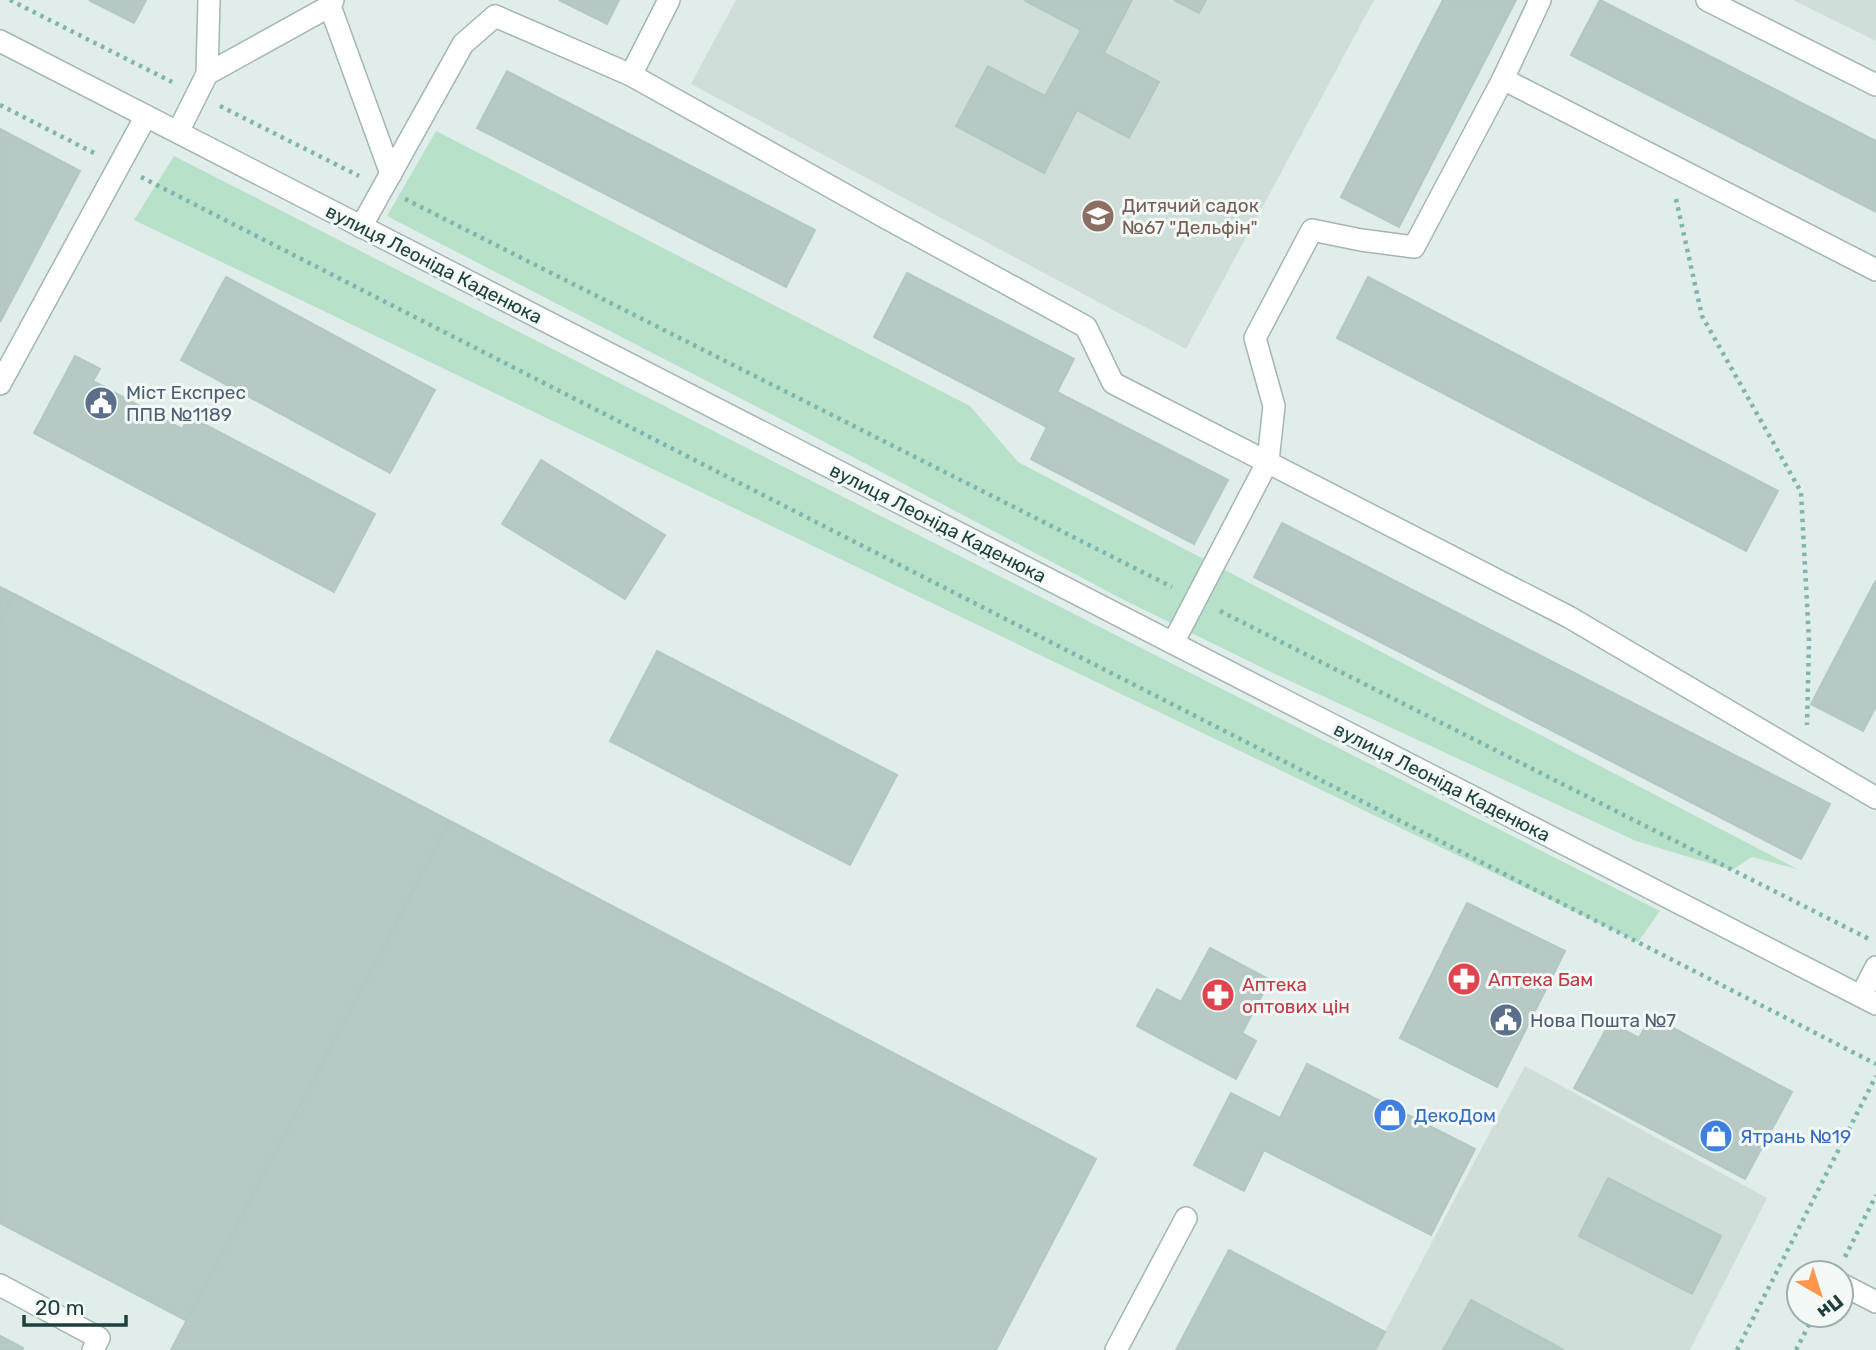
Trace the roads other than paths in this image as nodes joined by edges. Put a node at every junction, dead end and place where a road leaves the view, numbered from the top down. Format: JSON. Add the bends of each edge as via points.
{"nodes":[{"id":1,"x":209,"y":0,"type":"edge"},
{"id":2,"x":670,"y":0,"type":"edge"},
{"id":3,"x":1540,"y":0,"type":"edge"},
{"id":4,"x":1707,"y":0,"type":"edge"},
{"id":5,"x":332,"y":3,"type":"edge"},
{"id":6,"x":0,"y":41,"type":"edge"},
{"id":7,"x":207,"y":74,"type":"junction"},
{"id":8,"x":631,"y":75,"type":"junction"},
{"id":9,"x":1503,"y":79,"type":"junction"},
{"id":10,"x":1876,"y":85,"type":"edge"},
{"id":11,"x":146,"y":116,"type":"junction"},
{"id":12,"x":178,"y":132,"type":"junction"},
{"id":13,"x":387,"y":181,"type":"junction"},
{"id":14,"x":361,"y":227,"type":"junction"},
{"id":15,"x":1876,"y":270,"type":"edge"},
{"id":16,"x":0,"y":384,"type":"edge"},
{"id":17,"x":1268,"y":461,"type":"junction"},
{"id":18,"x":1173,"y":643,"type":"junction"},
{"id":19,"x":1876,"y":799,"type":"edge"},
{"id":20,"x":1876,"y":967,"type":"edge"},
{"id":21,"x":1868,"y":1000,"type":"edge"},
{"id":22,"x":1186,"y":1219,"type":"dead end"},
{"id":23,"x":0,"y":1285,"type":"edge"},
{"id":24,"x":1855,"y":1292,"type":"edge"},
{"id":25,"x":1876,"y":1303,"type":"edge"},
{"id":26,"x":93,"y":1350,"type":"edge"},
{"id":27,"x":1116,"y":1350,"type":"edge"}],
"edges":[{"from":1,"to":7,"type":"street"},
{"from":2,"to":8,"type":"street"},
{"from":3,"to":9,"type":"street"},
{"from":4,"to":10,"type":"street"},
{"from":5,"to":7,"type":"street"},
{"from":5,"to":13,"type":"street"},
{"from":6,"to":11,"type":"street","name":"вулиця Леоніда Каденюка"},
{"from":7,"to":12,"type":"street"},
{"from":8,"to":13,"type":"street","via":[[495,16],[463,44]]},
{"from":8,"to":17,"type":"street","via":[[1086,327],[1113,383]]},
{"from":9,"to":15,"type":"street"},
{"from":9,"to":17,"type":"street","via":[[1414,247],[1312,230],[1255,338],[1274,406]]},
{"from":11,"to":12,"type":"street","name":"вулиця Леоніда Каденюка"},
{"from":11,"to":16,"type":"street"},
{"from":12,"to":14,"type":"street","name":"вулиця Леоніда Каденюка"},
{"from":13,"to":14,"type":"street"},
{"from":14,"to":18,"type":"street","name":"вулиця Леоніда Каденюка"},
{"from":17,"to":18,"type":"street"},
{"from":17,"to":19,"type":"street","via":[[1569,617]]},
{"from":18,"to":21,"type":"street","name":"вулиця Леоніда Каденюка"},
{"from":20,"to":21,"type":"street"},
{"from":22,"to":27,"type":"street"},
{"from":23,"to":26,"type":"street","via":[[99,1338]]},
{"from":24,"to":25,"type":"street"}]}
